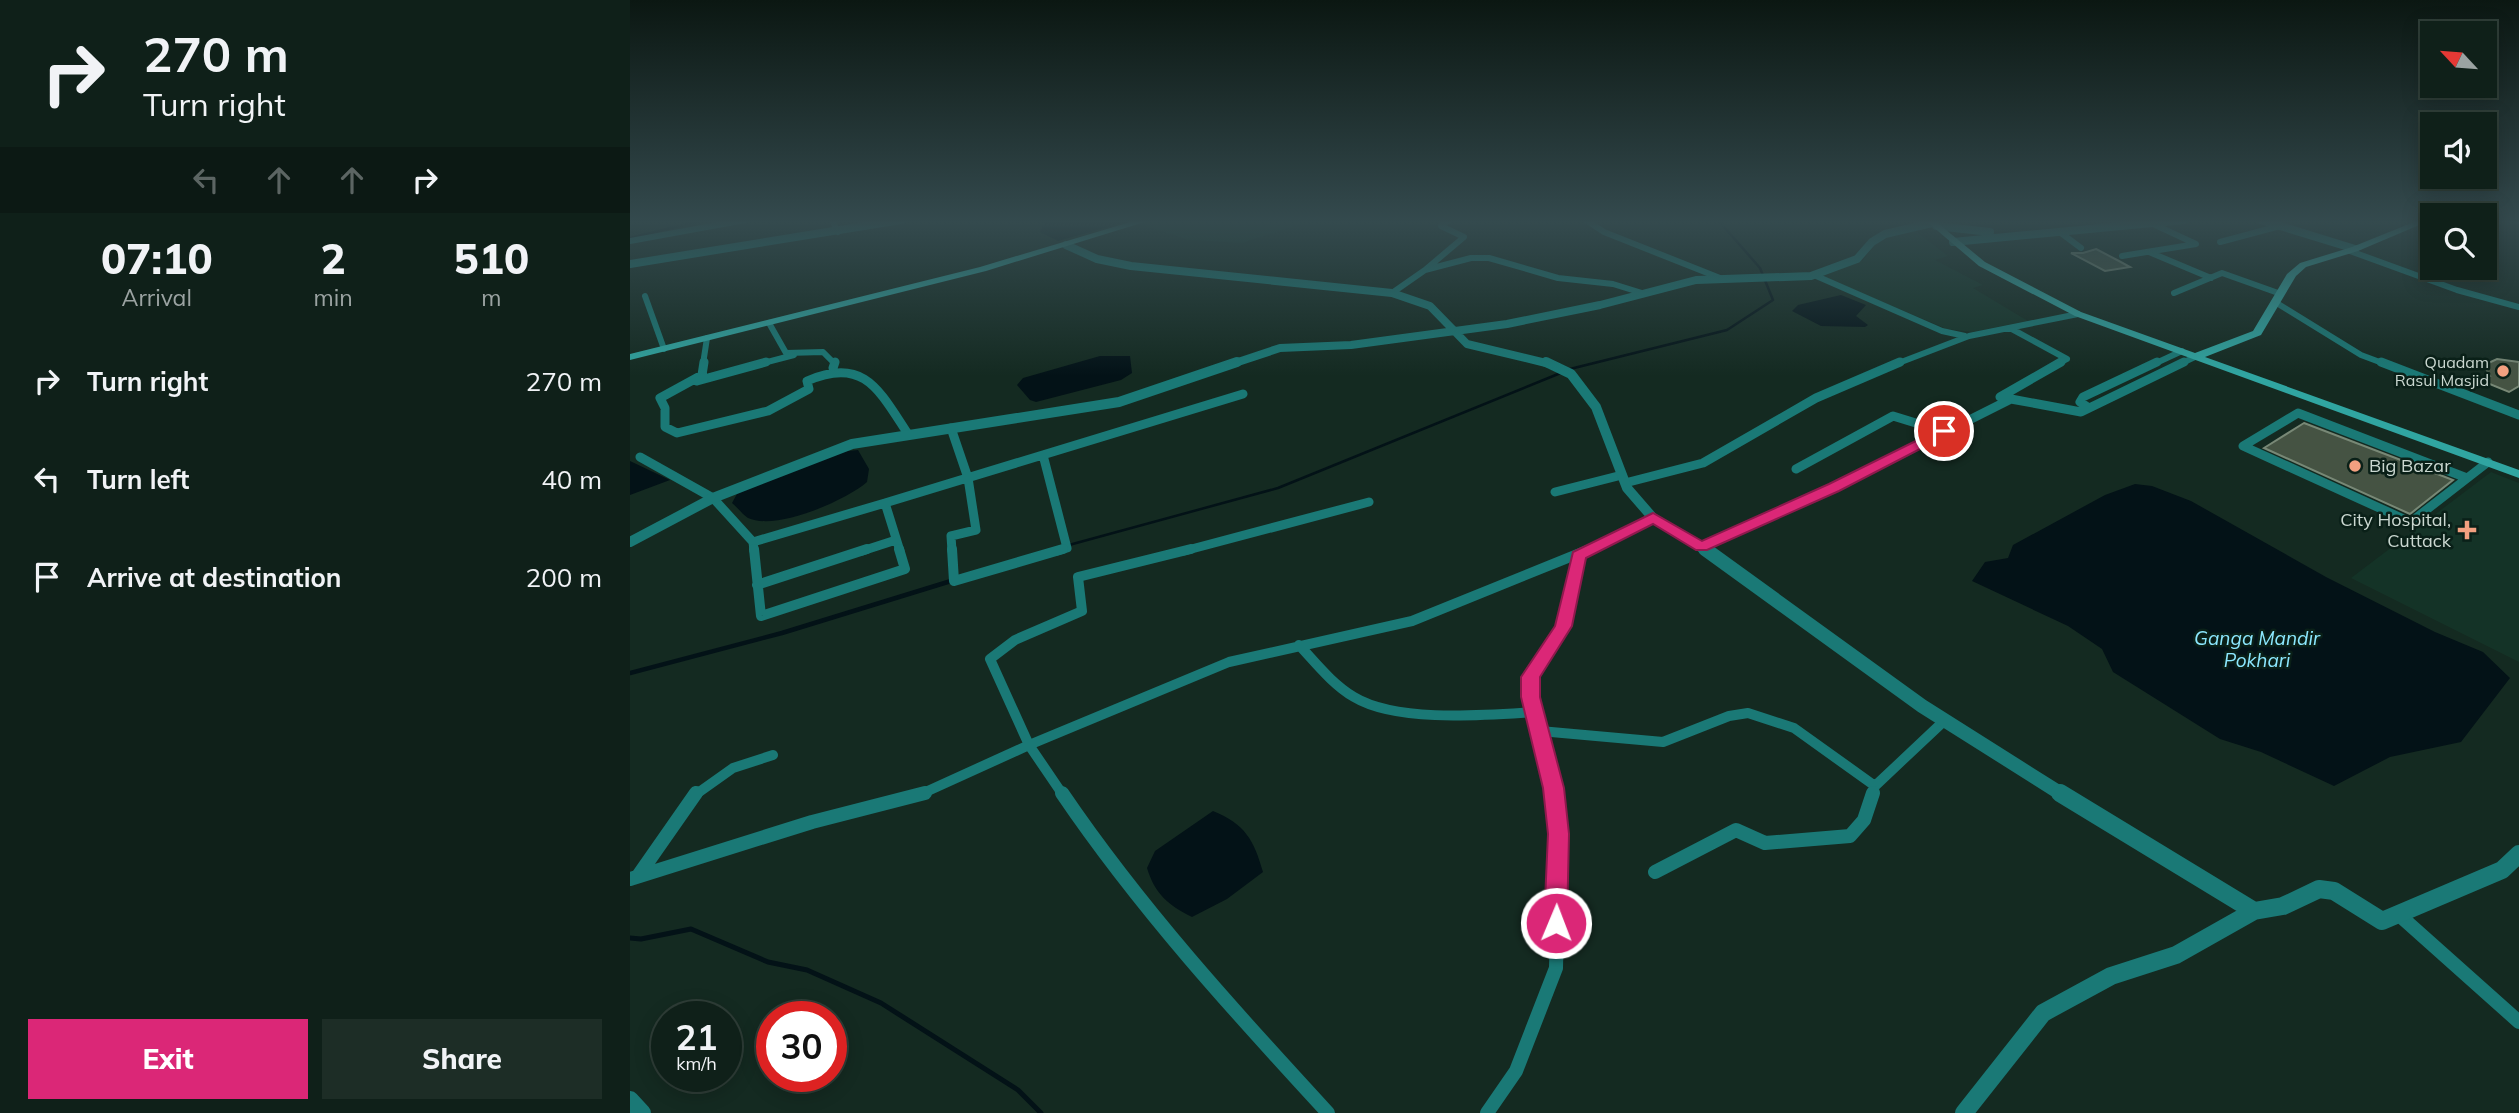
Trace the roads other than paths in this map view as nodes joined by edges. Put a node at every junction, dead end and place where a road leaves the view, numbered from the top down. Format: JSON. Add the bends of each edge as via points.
{"nodes":[{"id":1,"x":963,"y":272,"type":"edge"},
{"id":2,"x":1188,"y":272,"type":"edge"},
{"id":3,"x":1422,"y":272,"type":"edge"},
{"id":4,"x":1537,"y":272,"type":"edge"},
{"id":5,"x":1705,"y":272,"type":"edge"},
{"id":6,"x":1823,"y":272,"type":"edge"},
{"id":7,"x":1997,"y":272,"type":"edge"},
{"id":8,"x":2197,"y":272,"type":"edge"},
{"id":9,"x":2295,"y":272,"type":"edge"},
{"id":10,"x":2410,"y":272,"type":"edge"},
{"id":11,"x":1814,"y":275,"type":"junction"},
{"id":12,"x":1720,"y":278,"type":"junction"},
{"id":13,"x":2211,"y":278,"type":"junction"},
{"id":14,"x":1392,"y":293,"type":"junction"},
{"id":15,"x":1642,"y":293,"type":"junction"},
{"id":16,"x":2174,"y":293,"type":"dead end"},
{"id":17,"x":645,"y":296,"type":"dead end"},
{"id":18,"x":2278,"y":298,"type":"junction"},
{"id":19,"x":2519,"y":307,"type":"edge"},
{"id":20,"x":2078,"y":314,"type":"junction"},
{"id":21,"x":769,"y":323,"type":"junction"},
{"id":22,"x":2010,"y":328,"type":"junction"},
{"id":23,"x":1457,"y":332,"type":"junction"},
{"id":24,"x":1969,"y":336,"type":"junction"},
{"id":25,"x":707,"y":338,"type":"junction"},
{"id":26,"x":664,"y":349,"type":"junction"},
{"id":27,"x":2182,"y":351,"type":"junction"},
{"id":28,"x":794,"y":355,"type":"junction"},
{"id":29,"x":2197,"y":356,"type":"junction"},
{"id":30,"x":630,"y":357,"type":"edge"},
{"id":31,"x":833,"y":368,"type":"junction"},
{"id":32,"x":694,"y":382,"type":"junction"},
{"id":33,"x":1243,"y":394,"type":"dead end"},
{"id":34,"x":2090,"y":408,"type":"junction"},
{"id":35,"x":2519,"y":415,"type":"edge"},
{"id":36,"x":951,"y":428,"type":"junction"},
{"id":37,"x":908,"y":434,"type":"junction"},
{"id":38,"x":1043,"y":455,"type":"junction"},
{"id":39,"x":640,"y":457,"type":"dead end"},
{"id":40,"x":2488,"y":462,"type":"junction"},
{"id":41,"x":1796,"y":469,"type":"dead end"},
{"id":42,"x":2518,"y":474,"type":"edge"},
{"id":43,"x":968,"y":478,"type":"junction"},
{"id":44,"x":2467,"y":478,"type":"junction"},
{"id":45,"x":1624,"y":479,"type":"junction"},
{"id":46,"x":1555,"y":492,"type":"dead end"},
{"id":47,"x":713,"y":498,"type":"junction"},
{"id":48,"x":1369,"y":502,"type":"dead end"},
{"id":49,"x":886,"y":503,"type":"junction"},
{"id":50,"x":1653,"y":518,"type":"junction"},
{"id":51,"x":896,"y":540,"type":"junction"},
{"id":52,"x":630,"y":542,"type":"edge"},
{"id":53,"x":752,"y":542,"type":"junction"},
{"id":54,"x":1701,"y":547,"type":"junction"},
{"id":55,"x":1578,"y":555,"type":"junction"},
{"id":56,"x":757,"y":585,"type":"junction"},
{"id":57,"x":1299,"y":645,"type":"junction"},
{"id":58,"x":1535,"y":712,"type":"junction"},
{"id":59,"x":1944,"y":721,"type":"junction"},
{"id":60,"x":1540,"y":731,"type":"junction"},
{"id":61,"x":1029,"y":745,"type":"junction"},
{"id":62,"x":773,"y":755,"type":"dead end"},
{"id":63,"x":1875,"y":786,"type":"junction"},
{"id":64,"x":2519,"y":855,"type":"edge"},
{"id":65,"x":1655,"y":872,"type":"dead end"},
{"id":66,"x":634,"y":878,"type":"edge"},
{"id":67,"x":2253,"y":911,"type":"junction"},
{"id":68,"x":2398,"y":914,"type":"junction"},
{"id":69,"x":2519,"y":1021,"type":"edge"},
{"id":70,"x":630,"y":1100,"type":"edge"},
{"id":71,"x":642,"y":1113,"type":"edge"},
{"id":72,"x":1328,"y":1113,"type":"edge"},
{"id":73,"x":1487,"y":1113,"type":"edge"},
{"id":74,"x":1964,"y":1113,"type":"edge"}],
"edges":[{"from":1,"to":21,"type":"main road"},
{"from":2,"to":14,"type":"street"},
{"from":3,"to":14,"type":"street"},
{"from":4,"to":15,"type":"street"},
{"from":5,"to":12,"type":"street"},
{"from":6,"to":11,"type":"street"},
{"from":7,"to":20,"type":"main road"},
{"from":8,"to":13,"type":"street"},
{"from":9,"to":18,"type":"main road"},
{"from":10,"to":19,"type":"street"},
{"from":11,"to":12,"type":"street"},
{"from":11,"to":24,"type":"street","via":[[1942,331]]},
{"from":12,"to":15,"type":"street"},
{"from":13,"to":16,"type":"street"},
{"from":13,"to":18,"type":"street","via":[[2229,274]]},
{"from":14,"to":23,"type":"street","via":[[1430,306]]},
{"from":15,"to":23,"type":"street"},
{"from":17,"to":26,"type":"street"},
{"from":18,"to":29,"type":"main road","via":[[2257,333]]},
{"from":18,"to":35,"type":"street","via":[[2361,355]]},
{"from":20,"to":22,"type":"street"},
{"from":20,"to":27,"type":"main road"},
{"from":21,"to":25,"type":"main road"},
{"from":21,"to":28,"type":"street","via":[[786,353]]},
{"from":22,"to":24,"type":"street"},
{"from":22,"to":41,"type":"street","via":[[2067,359],[1961,418],[1932,428],[1893,416]]},
{"from":23,"to":36,"type":"street","via":[[1280,348],[1130,400]]},
{"from":23,"to":45,"type":"street","via":[[1475,347],[1530,358],[1571,374],[1596,407]]},
{"from":24,"to":45,"type":"street","via":[[1842,386],[1703,463]]},
{"from":25,"to":26,"type":"main road"},
{"from":25,"to":32,"type":"street","via":[[702,375]]},
{"from":26,"to":30,"type":"main road"},
{"from":27,"to":29,"type":"main road"},
{"from":27,"to":34,"type":"street","via":[[2083,397],[2080,402]]},
{"from":28,"to":31,"type":"street","via":[[823,352],[836,363]]},
{"from":28,"to":32,"type":"street"},
{"from":29,"to":34,"type":"street"},
{"from":29,"to":40,"type":"main road"},
{"from":31,"to":32,"type":"street","via":[[807,381],[809,389],[801,396],[775,408],[677,433],[665,427],[660,398]]},
{"from":31,"to":37,"type":"street","via":[[873,382]]},
{"from":33,"to":38,"type":"street"},
{"from":34,"to":54,"type":"street","via":[[2067,413],[2030,400],[2011,399],[1834,488]]},
{"from":36,"to":37,"type":"street"},
{"from":36,"to":43,"type":"street"},
{"from":37,"to":47,"type":"street","via":[[852,444]]},
{"from":38,"to":43,"type":"street"},
{"from":38,"to":43,"type":"street","via":[[1067,548],[954,581],[951,536],[976,530]]},
{"from":39,"to":47,"type":"street"},
{"from":40,"to":42,"type":"main road"},
{"from":40,"to":44,"type":"street"},
{"from":43,"to":49,"type":"street"},
{"from":44,"to":44,"type":"street","via":[[2408,522],[2243,446],[2298,413]]},
{"from":45,"to":46,"type":"street"},
{"from":45,"to":50,"type":"street"},
{"from":47,"to":52,"type":"street"},
{"from":47,"to":53,"type":"street"},
{"from":48,"to":61,"type":"street","via":[[1078,577],[1082,611],[1014,640],[990,659]]},
{"from":49,"to":51,"type":"street"},
{"from":49,"to":53,"type":"street"},
{"from":50,"to":54,"type":"street"},
{"from":50,"to":55,"type":"street"},
{"from":51,"to":56,"type":"street"},
{"from":51,"to":56,"type":"street","via":[[905,569],[761,616]]},
{"from":53,"to":56,"type":"street"},
{"from":54,"to":59,"type":"street"},
{"from":55,"to":57,"type":"street","via":[[1412,621]]},
{"from":55,"to":58,"type":"street","via":[[1563,626],[1531,677]]},
{"from":57,"to":58,"type":"street","via":[[1342,689],[1377,706],[1457,713]]},
{"from":57,"to":61,"type":"street","via":[[1229,662]]},
{"from":58,"to":60,"type":"street"},
{"from":59,"to":63,"type":"street"},
{"from":59,"to":67,"type":"street"},
{"from":60,"to":63,"type":"street","via":[[1663,742],[1748,713],[1794,728]]},
{"from":60,"to":73,"type":"street","via":[[1559,834],[1556,968],[1516,1071]]},
{"from":61,"to":66,"type":"street","via":[[923,794],[812,822]]},
{"from":61,"to":72,"type":"street","via":[[1093,839],[1203,975]]},
{"from":62,"to":66,"type":"street","via":[[733,768],[697,792]]},
{"from":63,"to":65,"type":"street","via":[[1869,814],[1850,836],[1765,843],[1736,830]]},
{"from":64,"to":68,"type":"street","via":[[2502,870]]},
{"from":67,"to":68,"type":"street","via":[[2283,906],[2319,889],[2334,891],[2382,921]]},
{"from":67,"to":74,"type":"street","via":[[2176,955],[2111,976],[2043,1013]]},
{"from":68,"to":69,"type":"street"},
{"from":70,"to":71,"type":"street"}]}
